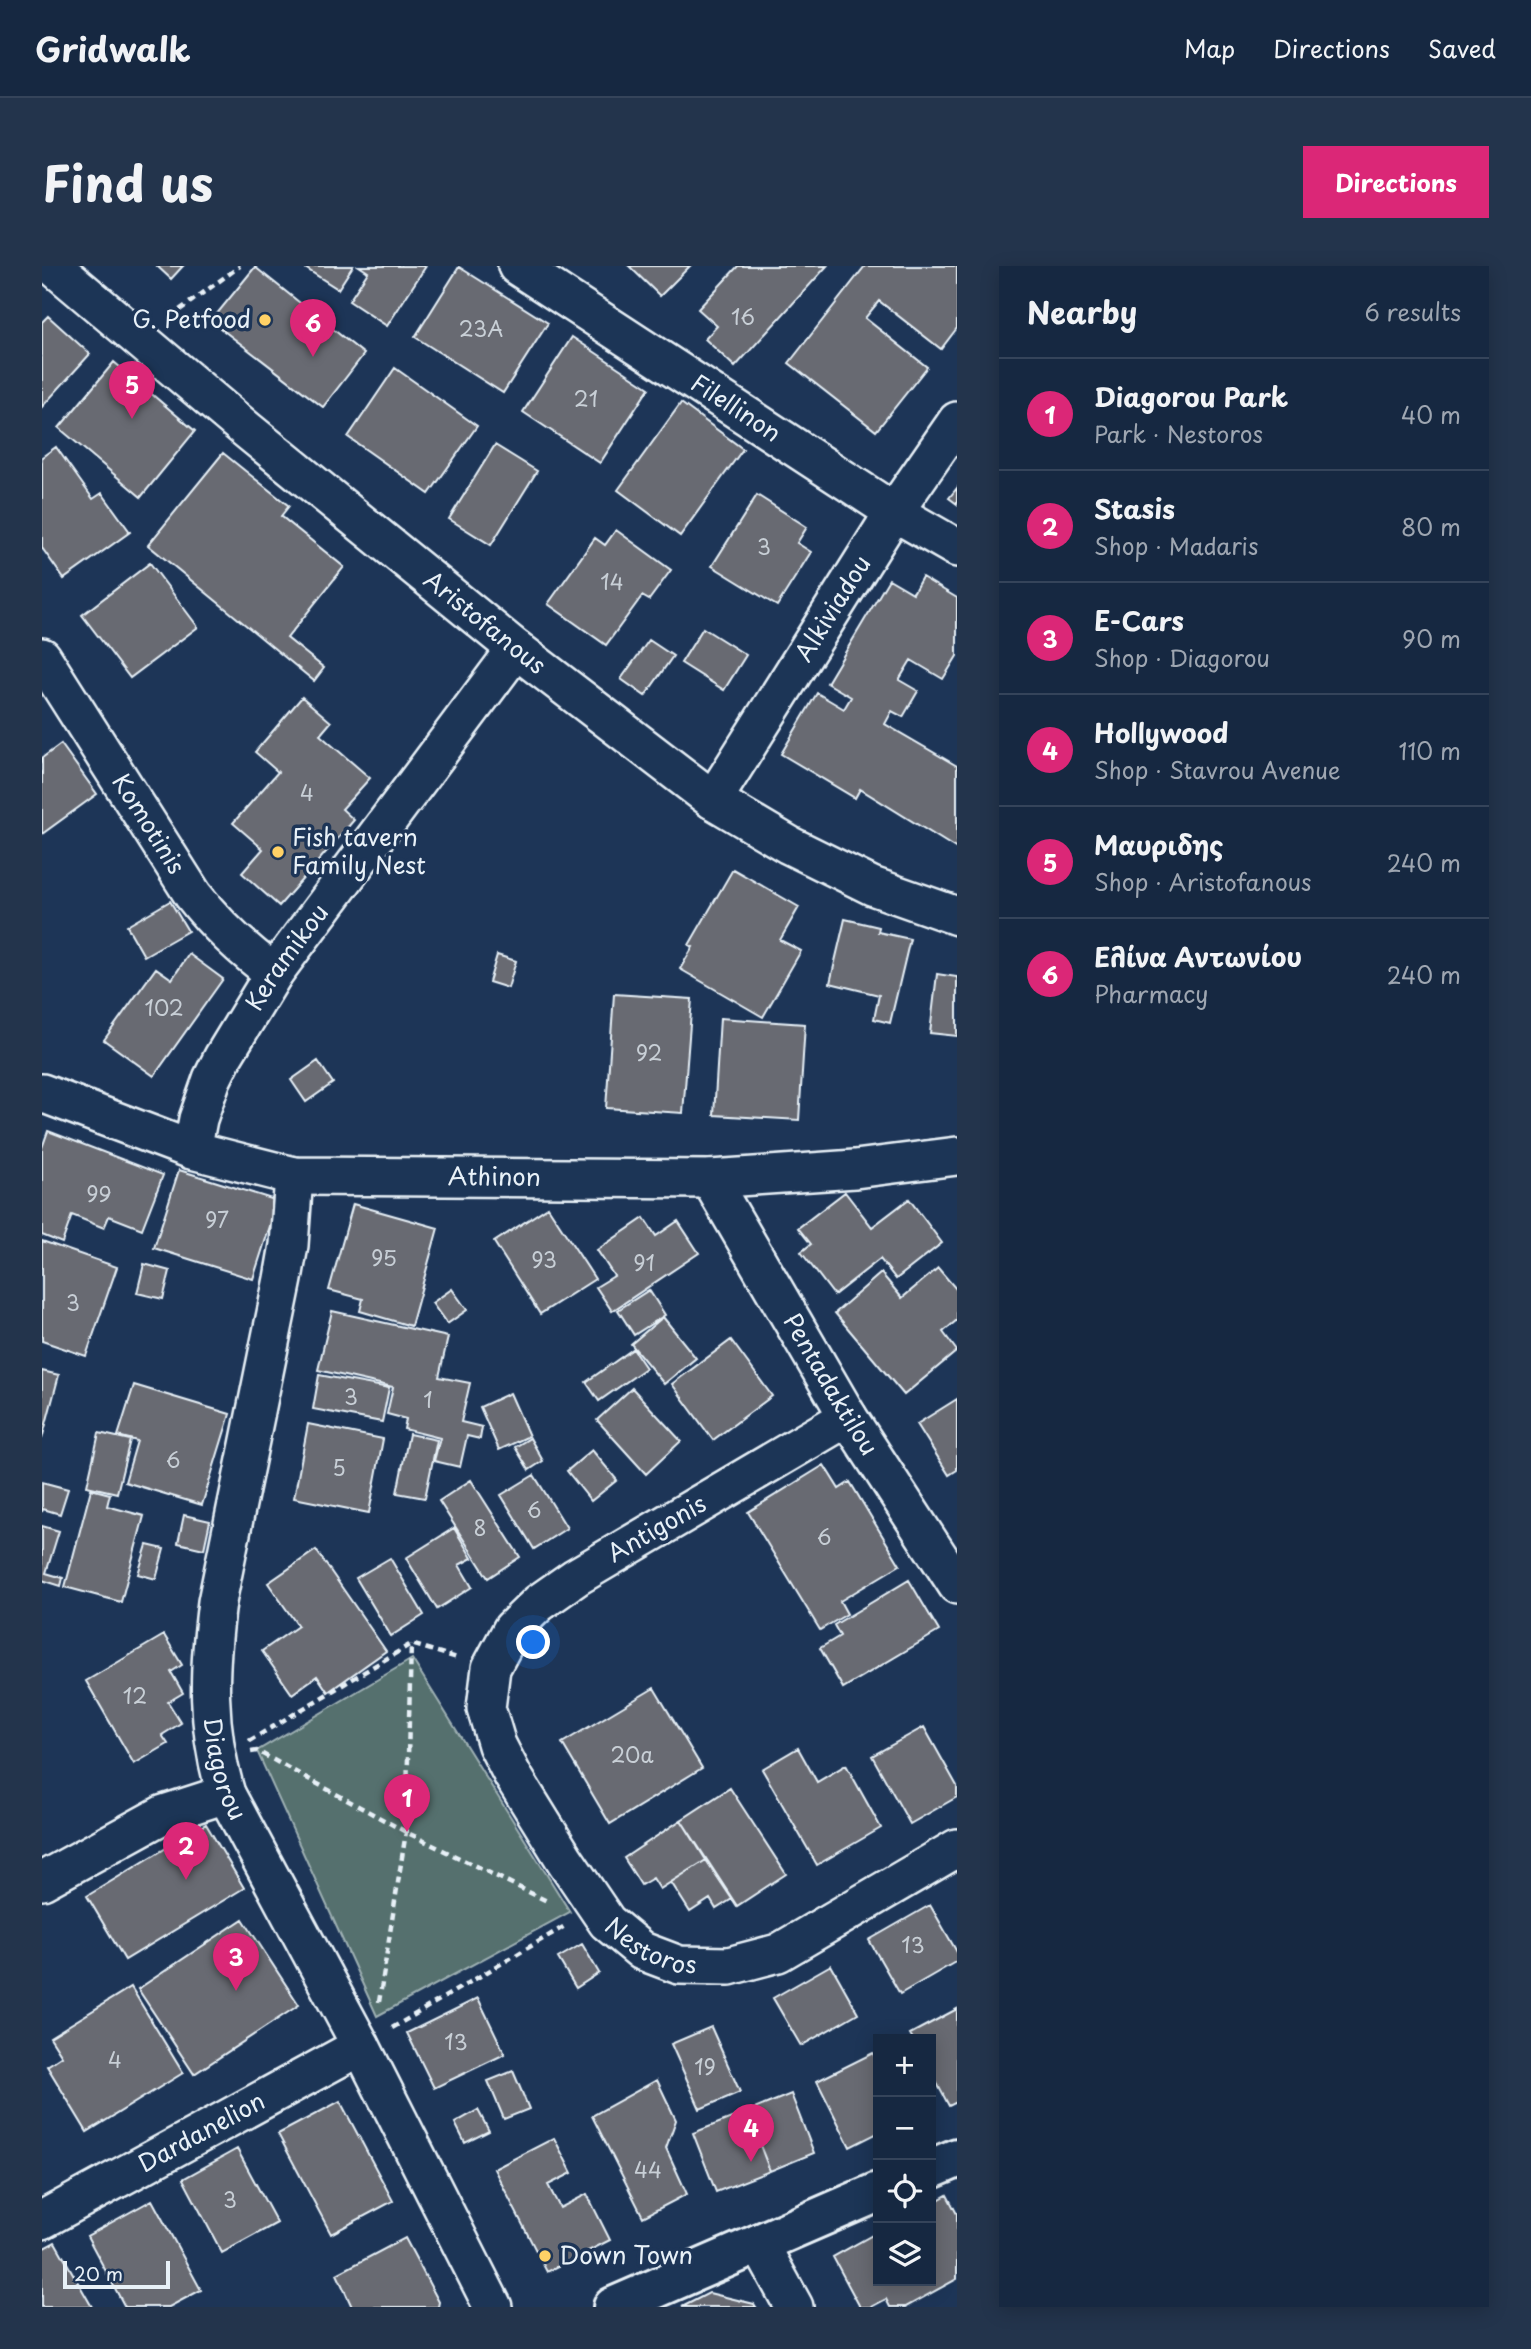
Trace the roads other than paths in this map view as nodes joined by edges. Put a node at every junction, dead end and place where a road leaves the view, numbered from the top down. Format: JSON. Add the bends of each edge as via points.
{"nodes":[{"id":1,"x":53,"y":266,"type":"edge"},
{"id":2,"x":529,"y":269,"type":"edge"},
{"id":3,"x":957,"y":421,"type":"edge"},
{"id":4,"x":894,"y":512,"type":"junction"},
{"id":5,"x":957,"y":548,"type":"edge"},
{"id":6,"x":516,"y":649,"type":"junction"},
{"id":7,"x":42,"y":657,"type":"edge"},
{"id":8,"x":713,"y":800,"type":"junction"},
{"id":9,"x":957,"y":916,"type":"edge"},
{"id":10,"x":274,"y":973,"type":"junction"},
{"id":11,"x":42,"y":1093,"type":"edge"},
{"id":12,"x":192,"y":1150,"type":"junction"},
{"id":13,"x":957,"y":1156,"type":"edge"},
{"id":14,"x":294,"y":1176,"type":"junction"},
{"id":15,"x":710,"y":1179,"type":"junction"},
{"id":16,"x":848,"y":1417,"type":"junction"},
{"id":17,"x":946,"y":1542,"type":"edge"},
{"id":18,"x":957,"y":1585,"type":"edge"},
{"id":19,"x":491,"y":1668,"type":"joint"},
{"id":20,"x":221,"y":1777,"type":"junction"},
{"id":21,"x":957,"y":1849,"type":"edge"},
{"id":22,"x":42,"y":1881,"type":"edge"},
{"id":23,"x":361,"y":2046,"type":"junction"},
{"id":24,"x":957,"y":2158,"type":"edge"},
{"id":25,"x":936,"y":2167,"type":"edge"},
{"id":26,"x":873,"y":2194,"type":"edge"},
{"id":27,"x":42,"y":2220,"type":"edge"},
{"id":28,"x":760,"y":2243,"type":"junction"},
{"id":29,"x":494,"y":2307,"type":"edge"},
{"id":30,"x":613,"y":2307,"type":"edge"},
{"id":31,"x":794,"y":2307,"type":"edge"}],
"edges":[{"from":1,"to":6,"type":"street","name":"Aristofanous"},
{"from":2,"to":4,"type":"street","name":"Filellinon"},
{"from":3,"to":4,"type":"street","name":"Alkiviadou"},
{"from":4,"to":5,"type":"street","name":"Filellinon"},
{"from":4,"to":8,"type":"street","name":"Alkiviadou"},
{"from":6,"to":8,"type":"street","name":"Aristofanous"},
{"from":6,"to":10,"type":"street","name":"Keramikou"},
{"from":7,"to":10,"type":"street","name":"Komotinis","via":[[193,895],[242,949]]},
{"from":8,"to":9,"type":"street","name":"Aristofanous","via":[[872,886]]},
{"from":10,"to":12,"type":"street","name":"Keramikou","via":[[212,1079]]},
{"from":11,"to":12,"type":"street","name":"Athinon"},
{"from":12,"to":14,"type":"street","name":"Athinon"},
{"from":13,"to":15,"type":"street","name":"Athinon","via":[[855,1170]]},
{"from":14,"to":15,"type":"street","name":"Athinon"},
{"from":14,"to":20,"type":"street","name":"Diagorou","via":[[283,1279],[214,1629],[209,1707]]},
{"from":15,"to":16,"type":"street","name":"Pentadaktilou"},
{"from":16,"to":17,"type":"street","name":"Pentadaktilou"},
{"from":16,"to":19,"type":"street","name":"Antigonis","via":[[576,1577],[512,1629]]},
{"from":17,"to":18,"type":"street","name":"Pentadaktilou"},
{"from":19,"to":21,"type":"street","name":"Nestoros","via":[[486,1707],[497,1745],[513,1776],[595,1919],[642,1951],[679,1965],[729,1966],[778,1953]]},
{"from":20,"to":22,"type":"street"},
{"from":20,"to":23,"type":"street","name":"Diagorou"},
{"from":23,"to":27,"type":"street","name":"Dardanelion"},
{"from":23,"to":29,"type":"street","name":"Diagorou"},
{"from":24,"to":25,"type":"main road"},
{"from":26,"to":28,"type":"main road"},
{"from":28,"to":30,"type":"main road"},
{"from":28,"to":31,"type":"street"}]}
